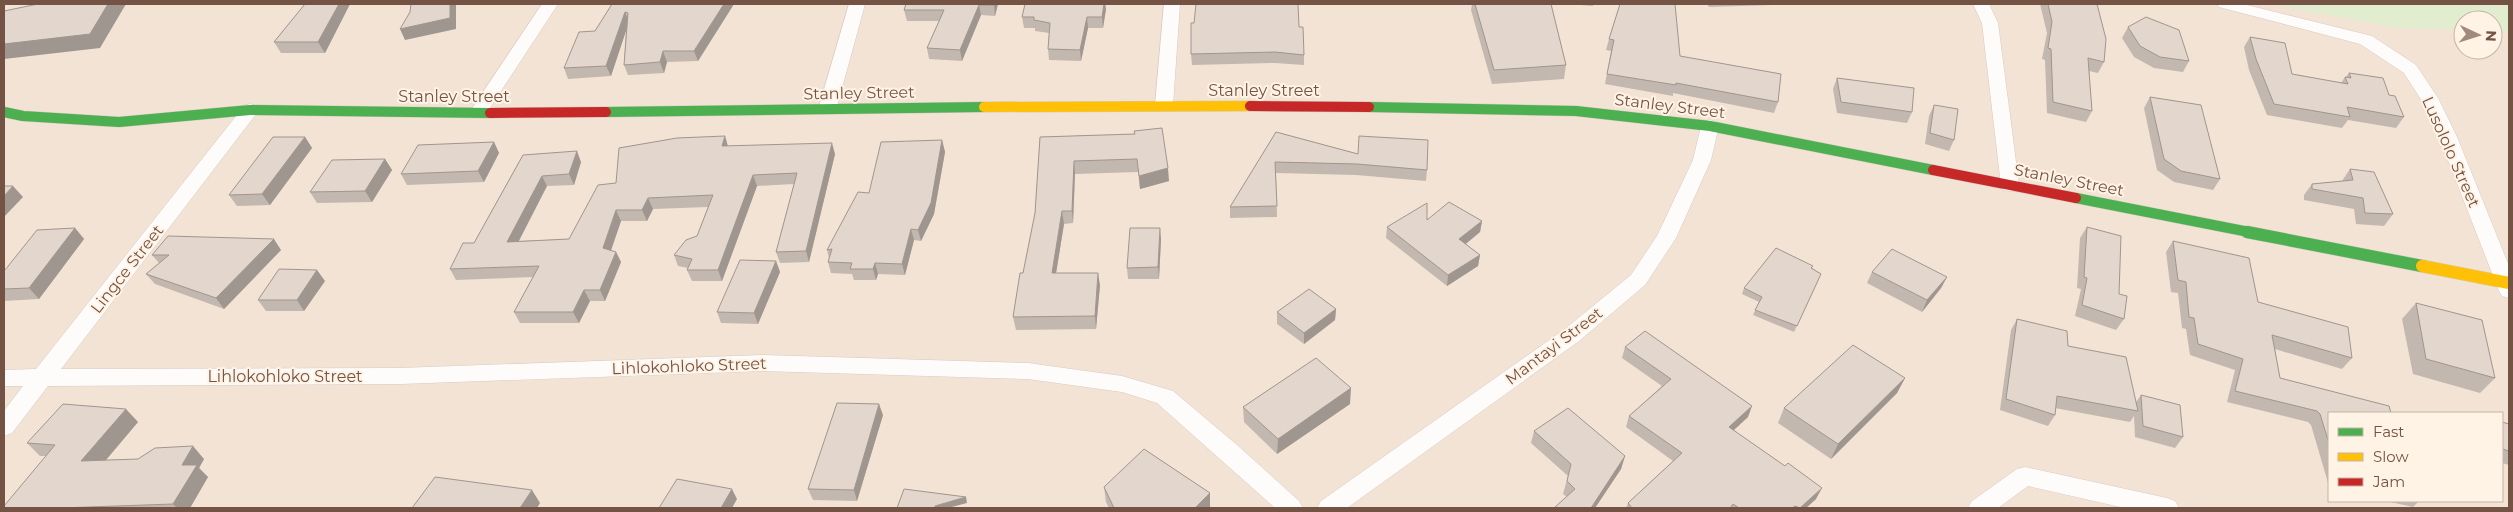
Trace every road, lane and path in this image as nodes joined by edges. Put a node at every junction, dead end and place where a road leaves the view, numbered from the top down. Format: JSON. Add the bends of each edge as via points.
{"nodes":[{"id":1,"x":550,"y":4,"type":"edge"},
{"id":2,"x":857,"y":4,"type":"edge"},
{"id":3,"x":1172,"y":4,"type":"edge"},
{"id":4,"x":1981,"y":4,"type":"edge"},
{"id":5,"x":2225,"y":4,"type":"edge"},
{"id":6,"x":1164,"y":105,"type":"junction"},
{"id":7,"x":250,"y":110,"type":"junction"},
{"id":8,"x":827,"y":110,"type":"junction"},
{"id":9,"x":4,"y":112,"type":"edge"},
{"id":10,"x":478,"y":113,"type":"junction"},
{"id":11,"x":1710,"y":126,"type":"junction"},
{"id":12,"x":2010,"y":185,"type":"junction"},
{"id":13,"x":2508,"y":286,"type":"edge"},
{"id":14,"x":4,"y":378,"type":"edge"},
{"id":15,"x":43,"y":378,"type":"junction"},
{"id":16,"x":4,"y":427,"type":"edge"},
{"id":17,"x":1291,"y":508,"type":"edge"},
{"id":18,"x":1328,"y":508,"type":"edge"},
{"id":19,"x":1980,"y":508,"type":"edge"},
{"id":20,"x":2167,"y":508,"type":"edge"}],
"edges":[{"from":1,"to":10,"type":"street"},
{"from":2,"to":8,"type":"street"},
{"from":3,"to":6,"type":"street"},
{"from":4,"to":12,"type":"street","via":[[1990,24]]},
{"from":5,"to":13,"type":"street","name":"Lusololo Street","via":[[2366,40],[2410,69],[2448,137]]},
{"from":6,"to":8,"type":"street","name":"Stanley Street"},
{"from":6,"to":11,"type":"street","name":"Stanley Street","via":[[1576,111]]},
{"from":7,"to":9,"type":"street","name":"Stanley Street","via":[[119,122]]},
{"from":7,"to":10,"type":"street","name":"Stanley Street"},
{"from":7,"to":15,"type":"street","name":"Lingce Street"},
{"from":8,"to":10,"type":"street","name":"Stanley Street"},
{"from":11,"to":12,"type":"street","name":"Stanley Street"},
{"from":11,"to":18,"type":"street","name":"Mantayi Street","via":[[1702,160],[1666,238],[1638,280],[1572,335]]},
{"from":12,"to":13,"type":"street","name":"Stanley Street"},
{"from":14,"to":15,"type":"street","name":"Lihlokohloko Street"},
{"from":15,"to":16,"type":"street","name":"Lingce Street"},
{"from":15,"to":17,"type":"street","name":"Lihlokohloko Street","via":[[400,376],[763,363],[1028,371],[1122,384],[1165,397]]},
{"from":19,"to":20,"type":"street","via":[[2025,476]]}]}
